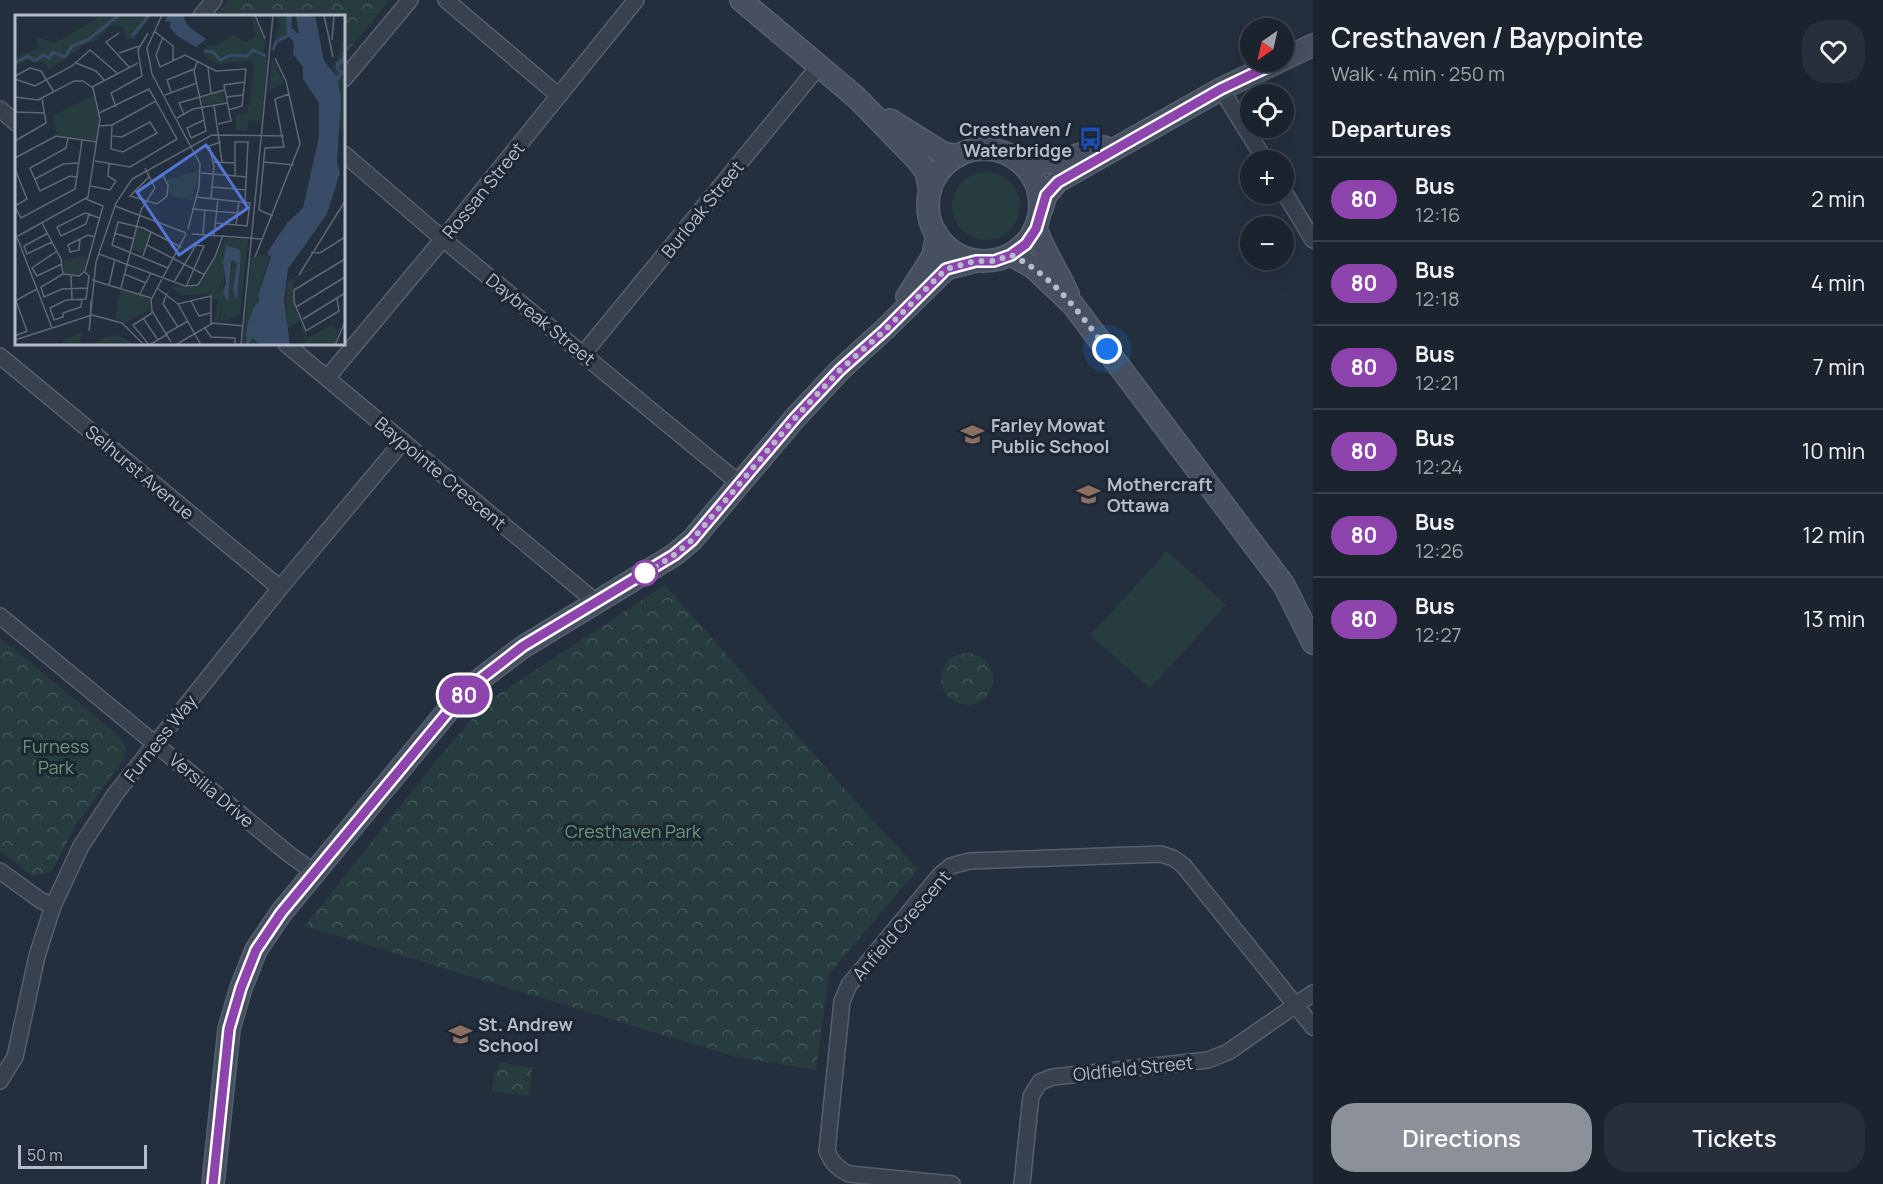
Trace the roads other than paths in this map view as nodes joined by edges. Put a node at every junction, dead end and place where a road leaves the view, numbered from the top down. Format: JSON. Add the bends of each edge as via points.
{"nodes":[{"id":1,"x":214,"y":0,"type":"edge"},
{"id":2,"x":410,"y":0,"type":"edge"},
{"id":3,"x":446,"y":0,"type":"edge"},
{"id":4,"x":636,"y":0,"type":"edge"},
{"id":5,"x":741,"y":0,"type":"edge"},
{"id":6,"x":202,"y":15,"type":"edge"},
{"id":7,"x":1313,"y":45,"type":"edge"},
{"id":8,"x":1294,"y":54,"type":"edge"},
{"id":9,"x":819,"y":66,"type":"junction"},
{"id":10,"x":1257,"y":72,"type":"edge"},
{"id":11,"x":345,"y":78,"type":"edge"},
{"id":12,"x":1221,"y":89,"type":"junction"},
{"id":13,"x":558,"y":95,"type":"junction"},
{"id":14,"x":857,"y":98,"type":"junction"},
{"id":15,"x":0,"y":109,"type":"edge"},
{"id":16,"x":15,"y":122,"type":"edge"},
{"id":17,"x":1134,"y":139,"type":"junction"},
{"id":18,"x":1259,"y":150,"type":"edge"},
{"id":19,"x":345,"y":155,"type":"edge"},
{"id":20,"x":958,"y":156,"type":"junction"},
{"id":21,"x":1021,"y":163,"type":"junction"},
{"id":22,"x":930,"y":190,"type":"junction"},
{"id":23,"x":1291,"y":204,"type":"edge"},
{"id":24,"x":1038,"y":221,"type":"junction"},
{"id":25,"x":937,"y":234,"type":"junction"},
{"id":26,"x":443,"y":239,"type":"junction"},
{"id":27,"x":1313,"y":240,"type":"edge"},
{"id":28,"x":1011,"y":255,"type":"junction"},
{"id":29,"x":976,"y":261,"type":"junction"},
{"id":30,"x":1073,"y":305,"type":"junction"},
{"id":31,"x":892,"y":323,"type":"junction"},
{"id":32,"x":287,"y":345,"type":"edge"},
{"id":33,"x":584,"y":353,"type":"junction"},
{"id":34,"x":0,"y":356,"type":"edge"},
{"id":35,"x":327,"y":378,"type":"junction"},
{"id":36,"x":403,"y":441,"type":"junction"},
{"id":37,"x":740,"y":483,"type":"junction"},
{"id":38,"x":280,"y":588,"type":"junction"},
{"id":39,"x":597,"y":603,"type":"junction"},
{"id":40,"x":0,"y":616,"type":"edge"},
{"id":41,"x":1313,"y":643,"type":"edge"},
{"id":42,"x":156,"y":743,"type":"junction"},
{"id":43,"x":0,"y":871,"type":"edge"},
{"id":44,"x":314,"y":872,"type":"junction"},
{"id":45,"x":53,"y":906,"type":"junction"},
{"id":46,"x":1313,"y":993,"type":"edge"},
{"id":47,"x":1295,"y":1006,"type":"junction"},
{"id":48,"x":1313,"y":1028,"type":"edge"},
{"id":49,"x":0,"y":1081,"type":"edge"},
{"id":50,"x":213,"y":1184,"type":"edge"},
{"id":51,"x":952,"y":1184,"type":"edge"},
{"id":52,"x":1022,"y":1184,"type":"edge"}],
"edges":[{"from":1,"to":6,"type":"street"},
{"from":2,"to":11,"type":"street"},
{"from":3,"to":13,"type":"street"},
{"from":4,"to":13,"type":"street","name":"Rossan Street"},
{"from":5,"to":9,"type":"street"},
{"from":7,"to":8,"type":"street"},
{"from":9,"to":14,"type":"street"},
{"from":9,"to":33,"type":"street","name":"Burloak Street"},
{"from":10,"to":12,"type":"street"},
{"from":12,"to":17,"type":"street"},
{"from":12,"to":18,"type":"street"},
{"from":13,"to":26,"type":"street","name":"Rossan Street"},
{"from":14,"to":20,"type":"street","via":[[935,149]]},
{"from":14,"to":22,"type":"street","via":[[920,162]]},
{"from":15,"to":16,"type":"street"},
{"from":17,"to":21,"type":"street","via":[[1039,165]]},
{"from":17,"to":24,"type":"street","via":[[1058,182],[1046,195]]},
{"from":19,"to":26,"type":"street","name":"Daybreak Street"},
{"from":20,"to":21,"type":"street","via":[[989,149],[1006,153]]},
{"from":20,"to":22,"type":"street","via":[[938,173]]},
{"from":21,"to":24,"type":"street","via":[[1040,194]]},
{"from":22,"to":25,"type":"street","via":[[928,209]]},
{"from":23,"to":27,"type":"street"},
{"from":24,"to":28,"type":"street","via":[[1026,244]]},
{"from":24,"to":30,"type":"street","via":[[1042,247]]},
{"from":25,"to":29,"type":"street","via":[[958,255]]},
{"from":25,"to":31,"type":"street","via":[[933,256]]},
{"from":26,"to":33,"type":"street","name":"Daybreak Street"},
{"from":26,"to":35,"type":"street","name":"Rossan Street"},
{"from":28,"to":29,"type":"street","via":[[994,261]]},
{"from":28,"to":30,"type":"street","via":[[1033,267]]},
{"from":29,"to":31,"type":"street","via":[[946,269]]},
{"from":30,"to":41,"type":"street","via":[[1284,585]]},
{"from":31,"to":37,"type":"street","via":[[840,370]]},
{"from":32,"to":35,"type":"street","name":"Baypointe Crescent"},
{"from":33,"to":37,"type":"street","name":"Daybreak Street"},
{"from":34,"to":38,"type":"street","name":"Selhurst Avenue"},
{"from":35,"to":36,"type":"street","name":"Baypointe Crescent"},
{"from":36,"to":38,"type":"street","name":"Furness Way"},
{"from":36,"to":39,"type":"street","name":"Baypointe Crescent"},
{"from":37,"to":39,"type":"street","via":[[692,540]]},
{"from":38,"to":42,"type":"street","name":"Furness Way"},
{"from":39,"to":44,"type":"street","via":[[523,646],[483,677],[452,707]]},
{"from":40,"to":42,"type":"street","name":"Versilia Drive"},
{"from":42,"to":44,"type":"street","name":"Versilia Drive"},
{"from":42,"to":45,"type":"street","name":"Furness Way","via":[[81,846]]},
{"from":43,"to":45,"type":"street"},
{"from":44,"to":50,"type":"street","via":[[256,950],[241,988],[229,1029]]},
{"from":45,"to":49,"type":"street","name":"Furness Way","via":[[37,956],[15,1057]]},
{"from":46,"to":47,"type":"street","name":"Oldfield Street"},
{"from":47,"to":48,"type":"street"},
{"from":47,"to":51,"type":"street","name":"Anfield Crescent","via":[[1183,865],[1173,858],[1161,854],[969,861],[951,866],[849,985],[842,1001],[827,1151],[832,1163],[849,1174]]},
{"from":47,"to":52,"type":"street","name":"Oldfield Street","via":[[1228,1052],[1208,1060],[1053,1077],[1040,1082],[1031,1096]]}]}
